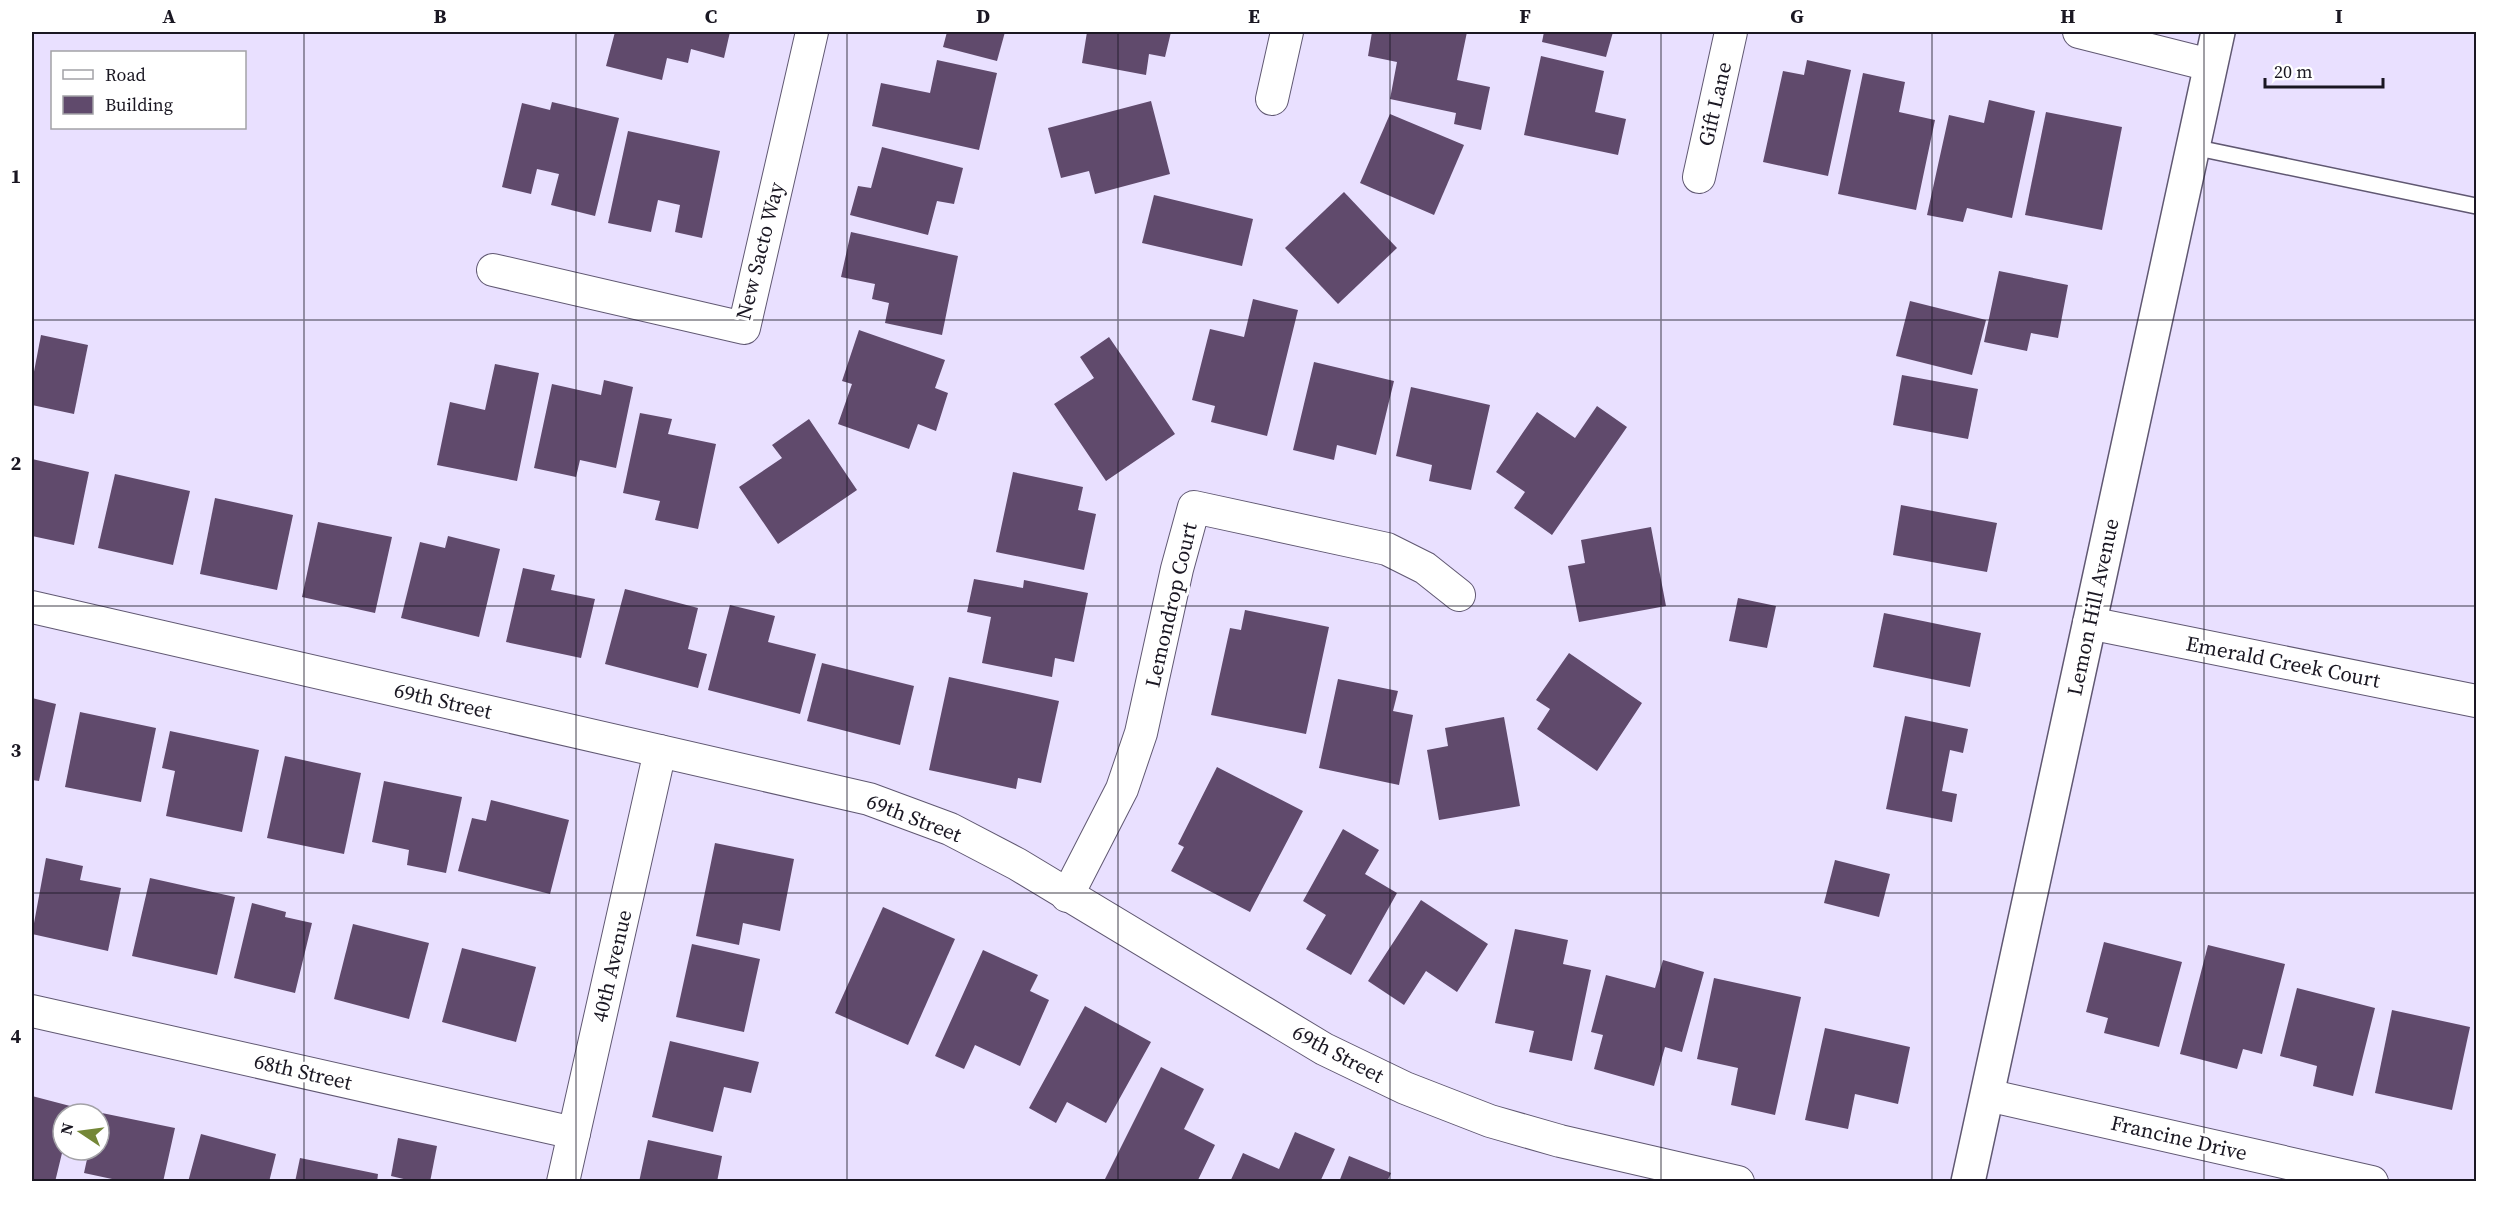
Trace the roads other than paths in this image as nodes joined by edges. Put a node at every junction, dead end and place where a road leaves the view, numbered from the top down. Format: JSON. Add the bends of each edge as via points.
{"nodes":[{"id":1,"x":812,"y":32,"type":"edge"},
{"id":2,"x":1287,"y":32,"type":"edge"},
{"id":3,"x":1731,"y":32,"type":"edge"},
{"id":4,"x":2079,"y":32,"type":"edge"},
{"id":5,"x":2218,"y":32,"type":"edge"},
{"id":6,"x":2210,"y":65,"type":"junction"},
{"id":7,"x":1272,"y":99,"type":"dead end"},
{"id":8,"x":2193,"y":147,"type":"junction"},
{"id":9,"x":1699,"y":177,"type":"dead end"},
{"id":10,"x":2476,"y":206,"type":"edge"},
{"id":11,"x":493,"y":270,"type":"dead end"},
{"id":12,"x":1459,"y":595,"type":"dead end"},
{"id":13,"x":32,"y":607,"type":"edge"},
{"id":14,"x":2089,"y":623,"type":"junction"},
{"id":15,"x":2476,"y":701,"type":"edge"},
{"id":16,"x":660,"y":751,"type":"junction"},
{"id":17,"x":1067,"y":896,"type":"junction"},
{"id":18,"x":32,"y":1011,"type":"edge"},
{"id":19,"x":1987,"y":1095,"type":"junction"},
{"id":20,"x":574,"y":1133,"type":"junction"},
{"id":21,"x":563,"y":1182,"type":"edge"},
{"id":22,"x":1738,"y":1182,"type":"edge"},
{"id":23,"x":1968,"y":1182,"type":"edge"},
{"id":24,"x":2372,"y":1182,"type":"edge"}],
"edges":[{"from":1,"to":11,"type":"street","name":"New Sacto Way","via":[[744,328]]},
{"from":2,"to":7,"type":"street"},
{"from":3,"to":9,"type":"street","name":"Gift Lane"},
{"from":4,"to":6,"type":"street"},
{"from":5,"to":6,"type":"street","name":"Lemon Hill Avenue"},
{"from":6,"to":8,"type":"street","name":"Lemon Hill Avenue"},
{"from":8,"to":10,"type":"lane"},
{"from":8,"to":14,"type":"street","name":"Lemon Hill Avenue"},
{"from":12,"to":17,"type":"street","name":"Lemondrop Court","via":[[1425,568],[1387,549],[1194,507],[1141,733],[1122,789]]},
{"from":13,"to":16,"type":"street","name":"69th Street"},
{"from":14,"to":15,"type":"street","name":"Emerald Creek Court"},
{"from":14,"to":19,"type":"street","name":"Lemon Hill Avenue"},
{"from":16,"to":17,"type":"street","name":"69th Street","via":[[868,800],[950,829]]},
{"from":16,"to":20,"type":"street","name":"40th Avenue"},
{"from":17,"to":22,"type":"street","name":"69th Street","via":[[1324,1049],[1405,1088],[1490,1121],[1560,1141]]},
{"from":18,"to":20,"type":"street","name":"68th Street"},
{"from":19,"to":23,"type":"street","name":"Lemon Hill Avenue"},
{"from":19,"to":24,"type":"street","name":"Francine Drive"},
{"from":20,"to":21,"type":"street","name":"40th Avenue"}]}
